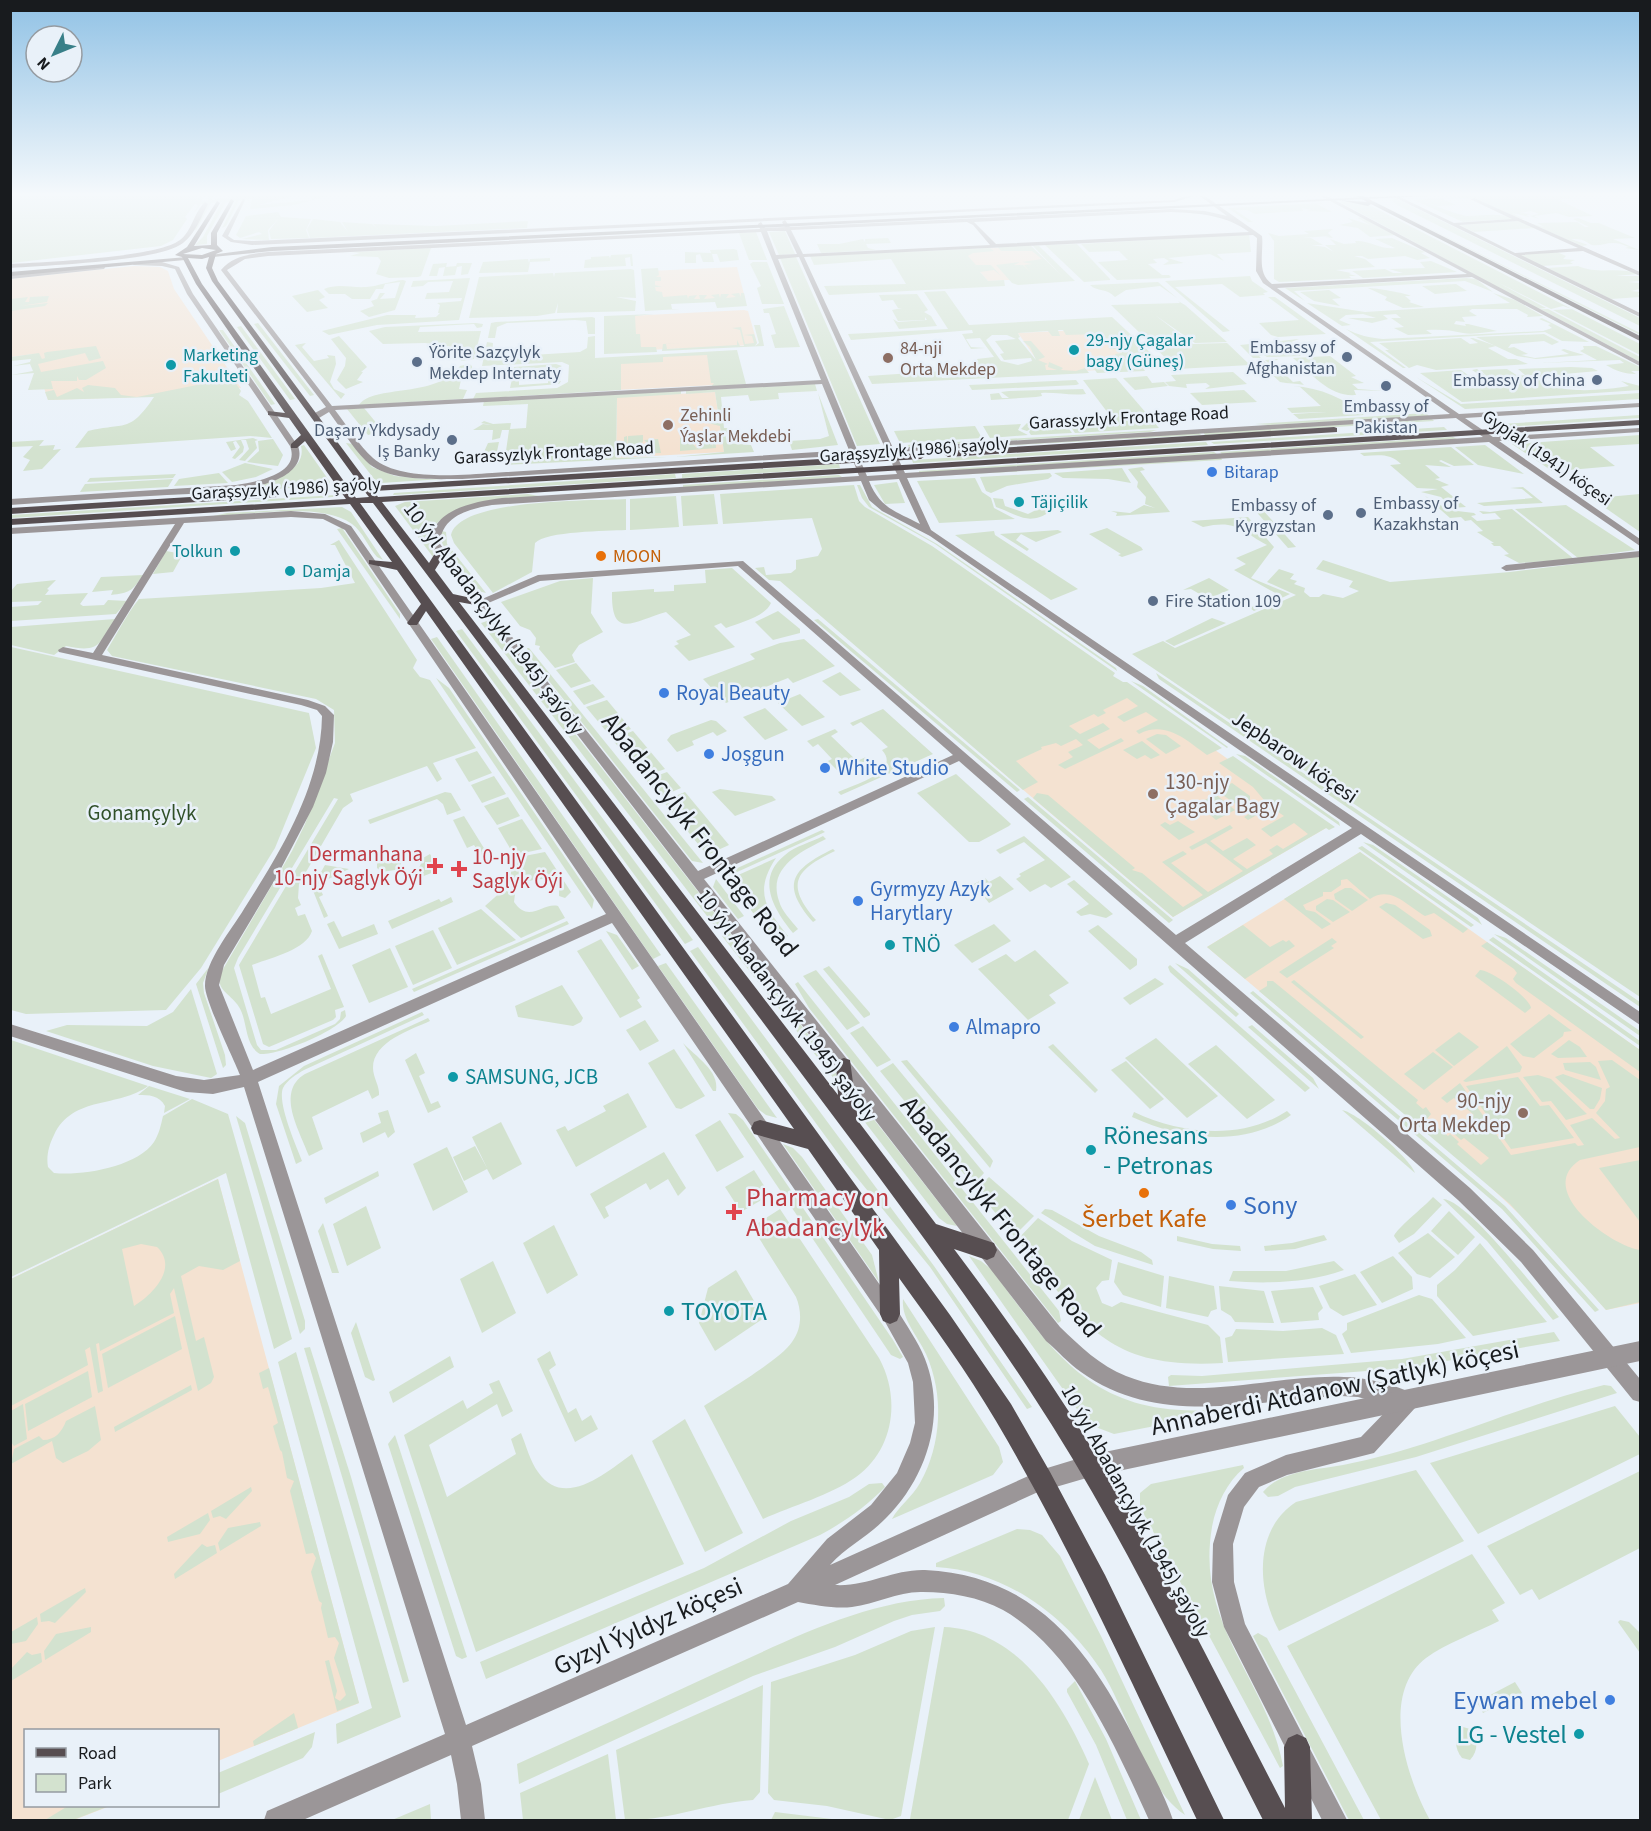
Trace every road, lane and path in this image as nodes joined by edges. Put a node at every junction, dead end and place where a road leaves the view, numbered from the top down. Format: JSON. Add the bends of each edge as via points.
{"nodes":[{"id":1,"x":182,"y":281,"type":"edge"},
{"id":2,"x":185,"y":281,"type":"edge"},
{"id":3,"x":216,"y":281,"type":"edge"},
{"id":4,"x":232,"y":281,"type":"edge"},
{"id":5,"x":784,"y":281,"type":"edge"},
{"id":6,"x":812,"y":281,"type":"edge"},
{"id":7,"x":1266,"y":281,"type":"edge"},
{"id":8,"x":1363,"y":281,"type":"edge"},
{"id":9,"x":1482,"y":281,"type":"edge"},
{"id":10,"x":1528,"y":281,"type":"edge"},
{"id":11,"x":1544,"y":281,"type":"edge"},
{"id":12,"x":1571,"y":281,"type":"edge"},
{"id":13,"x":199,"y":284,"type":"joint"},
{"id":14,"x":1271,"y":286,"type":"junction"},
{"id":15,"x":224,"y":292,"type":"junction"},
{"id":16,"x":241,"y":294,"type":"junction"},
{"id":17,"x":207,"y":295,"type":"junction"},
{"id":18,"x":196,"y":303,"type":"junction"},
{"id":19,"x":1641,"y":315,"type":"edge"},
{"id":20,"x":1641,"y":330,"type":"edge"},
{"id":21,"x":1641,"y":339,"type":"edge"},
{"id":22,"x":1641,"y":364,"type":"edge"},
{"id":23,"x":825,"y":382,"type":"junction"},
{"id":24,"x":1641,"y":405,"type":"edge"},
{"id":25,"x":330,"y":408,"type":"junction"},
{"id":26,"x":1641,"y":412,"type":"edge"},
{"id":27,"x":271,"y":413,"type":"junction"},
{"id":28,"x":1457,"y":415,"type":"junction"},
{"id":29,"x":292,"y":416,"type":"junction"},
{"id":30,"x":316,"y":416,"type":"junction"},
{"id":31,"x":1467,"y":422,"type":"junction"},
{"id":32,"x":1641,"y":422,"type":"edge"},
{"id":33,"x":1641,"y":430,"type":"edge"},
{"id":34,"x":1481,"y":431,"type":"junction"},
{"id":35,"x":307,"y":435,"type":"junction"},
{"id":36,"x":333,"y":439,"type":"junction"},
{"id":37,"x":1491,"y":439,"type":"junction"},
{"id":38,"x":355,"y":440,"type":"junction"},
{"id":39,"x":294,"y":446,"type":"junction"},
{"id":40,"x":891,"y":453,"type":"junction"},
{"id":41,"x":855,"y":455,"type":"junction"},
{"id":42,"x":565,"y":470,"type":"junction"},
{"id":43,"x":524,"y":472,"type":"junction"},
{"id":44,"x":899,"y":472,"type":"junction"},
{"id":45,"x":862,"y":474,"type":"junction"},
{"id":46,"x":607,"y":475,"type":"junction"},
{"id":47,"x":495,"y":481,"type":"junction"},
{"id":48,"x":369,"y":489,"type":"junction"},
{"id":49,"x":527,"y":490,"type":"junction"},
{"id":50,"x":334,"y":491,"type":"dead end"},
{"id":51,"x":287,"y":494,"type":"dead end"},
{"id":52,"x":130,"y":495,"type":"junction"},
{"id":53,"x":349,"y":495,"type":"junction"},
{"id":54,"x":93,"y":497,"type":"junction"},
{"id":55,"x":558,"y":497,"type":"junction"},
{"id":56,"x":375,"y":500,"type":"junction"},
{"id":57,"x":10,"y":502,"type":"edge"},
{"id":58,"x":144,"y":502,"type":"junction"},
{"id":59,"x":59,"y":508,"type":"junction"},
{"id":60,"x":229,"y":508,"type":"junction"},
{"id":61,"x":10,"y":510,"type":"edge"},
{"id":62,"x":117,"y":516,"type":"junction"},
{"id":63,"x":187,"y":520,"type":"junction"},
{"id":64,"x":10,"y":522,"type":"edge"},
{"id":65,"x":133,"y":523,"type":"junction"},
{"id":66,"x":927,"y":530,"type":"junction"},
{"id":67,"x":10,"y":531,"type":"edge"},
{"id":68,"x":1641,"y":543,"type":"edge"},
{"id":69,"x":441,"y":552,"type":"junction"},
{"id":70,"x":1641,"y":554,"type":"edge"},
{"id":71,"x":373,"y":562,"type":"junction"},
{"id":72,"x":399,"y":567,"type":"junction"},
{"id":73,"x":1506,"y":568,"type":"dead end"},
{"id":74,"x":430,"y":569,"type":"junction"},
{"id":75,"x":451,"y":597,"type":"junction"},
{"id":76,"x":481,"y":603,"type":"junction"},
{"id":77,"x":426,"y":604,"type":"junction"},
{"id":78,"x":413,"y":623,"type":"junction"},
{"id":79,"x":63,"y":650,"type":"dead end"},
{"id":80,"x":96,"y":657,"type":"junction"},
{"id":81,"x":960,"y":756,"type":"junction"},
{"id":82,"x":1363,"y":827,"type":"junction"},
{"id":83,"x":697,"y":877,"type":"junction"},
{"id":84,"x":615,"y":916,"type":"junction"},
{"id":85,"x":1175,"y":942,"type":"junction"},
{"id":86,"x":1641,"y":1019,"type":"edge"},
{"id":87,"x":10,"y":1030,"type":"edge"},
{"id":88,"x":844,"y":1065,"type":"junction"},
{"id":89,"x":249,"y":1079,"type":"junction"},
{"id":90,"x":849,"y":1123,"type":"junction"},
{"id":91,"x":760,"y":1128,"type":"junction"},
{"id":92,"x":812,"y":1142,"type":"junction"},
{"id":93,"x":930,"y":1232,"type":"junction"},
{"id":94,"x":889,"y":1249,"type":"junction"},
{"id":95,"x":987,"y":1250,"type":"junction"},
{"id":96,"x":890,"y":1314,"type":"junction"},
{"id":97,"x":1641,"y":1351,"type":"edge"},
{"id":98,"x":1611,"y":1357,"type":"junction"},
{"id":99,"x":1641,"y":1393,"type":"edge"},
{"id":100,"x":1408,"y":1401,"type":"junction"},
{"id":101,"x":1090,"y":1466,"type":"junction"},
{"id":102,"x":1042,"y":1480,"type":"junction"},
{"id":103,"x":796,"y":1592,"type":"junction"},
{"id":104,"x":459,"y":1740,"type":"junction"},
{"id":105,"x":1297,"y":1747,"type":"junction"},
{"id":106,"x":276,"y":1821,"type":"edge"},
{"id":107,"x":473,"y":1821,"type":"edge"},
{"id":108,"x":1161,"y":1821,"type":"edge"},
{"id":109,"x":1211,"y":1821,"type":"edge"},
{"id":110,"x":1277,"y":1821,"type":"edge"},
{"id":111,"x":1299,"y":1821,"type":"edge"},
{"id":112,"x":1335,"y":1821,"type":"edge"}],
"edges":[{"from":1,"to":18,"type":"street"},
{"from":2,"to":13,"type":"main road"},
{"from":3,"to":15,"type":"main road","name":"10 ýyl Abadançylyk (1945) şaýoly"},
{"from":4,"to":16,"type":"street"},
{"from":5,"to":23,"type":"street","name":"Jepbarow köçesi"},
{"from":6,"to":40,"type":"street"},
{"from":7,"to":14,"type":"street"},
{"from":8,"to":14,"type":"street"},
{"from":9,"to":22,"type":"street"},
{"from":10,"to":21,"type":"main road"},
{"from":11,"to":20,"type":"main road"},
{"from":12,"to":19,"type":"street"},
{"from":13,"to":17,"type":"main road","name":"10 ýyl Abadançylyk (1945) şaýoly"},
{"from":14,"to":28,"type":"street","name":"Gypjak (1941) köçesi"},
{"from":15,"to":16,"type":"main road"},
{"from":15,"to":30,"type":"main road","name":"10 ýyl Abadançylyk (1945) şaýoly"},
{"from":16,"to":25,"type":"street"},
{"from":17,"to":18,"type":"main road"},
{"from":17,"to":29,"type":"main road","name":"10 ýyl Abadançylyk (1945) şaýoly"},
{"from":18,"to":27,"type":"street"},
{"from":23,"to":25,"type":"street"},
{"from":23,"to":41,"type":"street","name":"Jepbarow köçesi"},
{"from":24,"to":28,"type":"street","name":"Garassyzlyk Frontage Road"},
{"from":25,"to":30,"type":"street"},
{"from":25,"to":38,"type":"street"},
{"from":26,"to":31,"type":"main road","name":"Garaşsyzlyk (1986) şaýoly"},
{"from":27,"to":29,"type":"main road"},
{"from":27,"to":39,"type":"street"},
{"from":28,"to":31,"type":"street","name":"Gypjak (1941) köçesi"},
{"from":28,"to":40,"type":"street","name":"Garassyzlyk Frontage Road"},
{"from":29,"to":35,"type":"main road","name":"10 ýyl Abadançylyk (1945) şaýoly"},
{"from":30,"to":36,"type":"main road","name":"10 ýyl Abadançylyk (1945) şaýoly"},
{"from":31,"to":34,"type":"street","name":"Gypjak (1941) köçesi"},
{"from":31,"to":40,"type":"main road","name":"Garaşsyzlyk (1986) şaýoly"},
{"from":32,"to":34,"type":"main road","name":"Garaşsyzlyk (1986) şaýoly"},
{"from":33,"to":37,"type":"street"},
{"from":34,"to":37,"type":"street","name":"Gypjak (1941) köçesi"},
{"from":34,"to":44,"type":"main road","name":"Garaşsyzlyk (1986) şaýoly"},
{"from":35,"to":39,"type":"main road"},
{"from":35,"to":53,"type":"main road","name":"10 ýyl Abadançylyk (1945) şaýoly"},
{"from":36,"to":38,"type":"street"},
{"from":36,"to":48,"type":"main road","name":"10 ýyl Abadançylyk (1945) şaýoly"},
{"from":37,"to":44,"type":"street"},
{"from":37,"to":68,"type":"street","name":"Gypjak (1941) köçesi"},
{"from":38,"to":43,"type":"street","name":"Garassyzlyk Frontage Road","via":[[376,466],[405,476]]},
{"from":39,"to":52,"type":"street","via":[[297,458],[272,478],[236,488]]},
{"from":40,"to":41,"type":"main road","name":"Garaşsyzlyk (1986) şaýoly"},
{"from":40,"to":44,"type":"street"},
{"from":41,"to":42,"type":"street","name":"Garassyzlyk Frontage Road"},
{"from":41,"to":45,"type":"street","name":"Jepbarow köçesi"},
{"from":41,"to":46,"type":"main road","name":"Garaşsyzlyk (1986) şaýoly"},
{"from":42,"to":43,"type":"street","name":"Garassyzlyk Frontage Road"},
{"from":42,"to":46,"type":"main road"},
{"from":43,"to":47,"type":"main road"},
{"from":44,"to":45,"type":"main road","name":"Garaşsyzlyk (1986) şaýoly"},
{"from":44,"to":66,"type":"street"},
{"from":45,"to":49,"type":"main road","name":"Garaşsyzlyk (1986) şaýoly"},
{"from":45,"to":55,"type":"street"},
{"from":45,"to":66,"type":"street","name":"Jepbarow köçesi","via":[[875,502]]},
{"from":46,"to":47,"type":"main road","name":"Garaşsyzlyk (1986) şaýoly"},
{"from":47,"to":48,"type":"main road","name":"Garaşsyzlyk (1986) şaýoly"},
{"from":48,"to":53,"type":"main road","name":"Garaşsyzlyk (1986) şaýoly"},
{"from":48,"to":56,"type":"main road","name":"10 ýyl Abadançylyk (1945) şaýoly"},
{"from":49,"to":55,"type":"main road"},
{"from":49,"to":56,"type":"main road","name":"Garaşsyzlyk (1986) şaýoly"},
{"from":50,"to":53,"type":"main road","name":"Garaşsyzlyk (1986) şaýoly"},
{"from":51,"to":58,"type":"main road","name":"Garaşsyzlyk (1986) şaýoly"},
{"from":52,"to":54,"type":"street"},
{"from":52,"to":58,"type":"main road"},
{"from":53,"to":56,"type":"main road","name":"Garaşsyzlyk (1986) şaýoly"},
{"from":53,"to":60,"type":"main road","name":"Garaşsyzlyk (1986) şaýoly"},
{"from":53,"to":72,"type":"main road","name":"10 ýyl Abadançylyk (1945) şaýoly"},
{"from":54,"to":57,"type":"street"},
{"from":54,"to":59,"type":"main road"},
{"from":55,"to":69,"type":"street","via":[[487,503],[451,516],[435,534],[435,544]]},
{"from":56,"to":74,"type":"main road","name":"10 ýyl Abadançylyk (1945) şaýoly"},
{"from":58,"to":59,"type":"main road","name":"Garaşsyzlyk (1986) şaýoly"},
{"from":59,"to":61,"type":"main road","name":"Garaşsyzlyk (1986) şaýoly"},
{"from":60,"to":62,"type":"main road","name":"Garaşsyzlyk (1986) şaýoly"},
{"from":60,"to":63,"type":"main road"},
{"from":62,"to":64,"type":"main road","name":"Garaşsyzlyk (1986) şaýoly"},
{"from":62,"to":65,"type":"main road"},
{"from":63,"to":65,"type":"street","name":"Garaşsyzlyk (1986) şaýoly"},
{"from":63,"to":71,"type":"street","name":"Garaşsyzlyk (1986) şaýoly","via":[[291,513],[319,515],[348,528]]},
{"from":63,"to":80,"type":"street"},
{"from":65,"to":67,"type":"street","name":"Garaşsyzlyk (1986) şaýoly"},
{"from":66,"to":82,"type":"street","name":"Jepbarow köçesi"},
{"from":69,"to":74,"type":"main road"},
{"from":69,"to":76,"type":"street","name":"Abadancylyk Frontage Road"},
{"from":70,"to":73,"type":"street"},
{"from":71,"to":72,"type":"main road"},
{"from":71,"to":78,"type":"street"},
{"from":72,"to":77,"type":"main road","name":"10 ýyl Abadançylyk (1945) şaýoly"},
{"from":74,"to":75,"type":"main road","name":"10 ýyl Abadançylyk (1945) şaýoly"},
{"from":75,"to":76,"type":"main road"},
{"from":75,"to":90,"type":"main road","name":"10 ýyl Abadançylyk (1945) şaýoly"},
{"from":76,"to":81,"type":"street","via":[[538,578],[740,563]]},
{"from":76,"to":83,"type":"street","name":"Abadancylyk Frontage Road"},
{"from":77,"to":78,"type":"main road"},
{"from":77,"to":92,"type":"main road","name":"10 ýyl Abadançylyk (1945) şaýoly"},
{"from":78,"to":84,"type":"street"},
{"from":79,"to":80,"type":"street"},
{"from":80,"to":89,"type":"street","via":[[304,702],[328,715],[326,753],[297,826],[213,976],[214,994]]},
{"from":81,"to":83,"type":"street"},
{"from":81,"to":85,"type":"street"},
{"from":82,"to":85,"type":"street"},
{"from":82,"to":86,"type":"street","name":"Jepbarow köçesi"},
{"from":83,"to":88,"type":"street","name":"Abadancylyk Frontage Road"},
{"from":84,"to":89,"type":"street"},
{"from":84,"to":91,"type":"street"},
{"from":85,"to":98,"type":"street","via":[[1464,1194],[1527,1256]]},
{"from":87,"to":89,"type":"street","via":[[196,1088],[229,1086]]},
{"from":88,"to":90,"type":"main road"},
{"from":88,"to":95,"type":"street","name":"Abadancylyk Frontage Road"},
{"from":89,"to":104,"type":"street"},
{"from":90,"to":93,"type":"main road","name":"10 ýyl Abadançylyk (1945) şaýoly"},
{"from":91,"to":92,"type":"main road"},
{"from":91,"to":96,"type":"street"},
{"from":92,"to":94,"type":"main road","name":"10 ýyl Abadançylyk (1945) şaýoly"},
{"from":93,"to":95,"type":"main road"},
{"from":93,"to":101,"type":"main road","name":"10 ýyl Abadançylyk (1945) şaýoly","via":[[1039,1385]]},
{"from":94,"to":96,"type":"main road"},
{"from":94,"to":102,"type":"main road","name":"10 ýyl Abadançylyk (1945) şaýoly","via":[[996,1402]]},
{"from":95,"to":100,"type":"street","name":"Abadancylyk Frontage Road","via":[[1066,1348],[1120,1386],[1155,1396],[1190,1398],[1343,1386]]},
{"from":96,"to":103,"type":"street","via":[[917,1361],[925,1395],[926,1417],[916,1458],[878,1512],[834,1546]]},
{"from":97,"to":98,"type":"street","name":"Annaberdi Atdanow (Şatlyk) köçesi"},
{"from":98,"to":99,"type":"street"},
{"from":98,"to":100,"type":"street","name":"Annaberdi Atdanow (Şatlyk) köçesi"},
{"from":100,"to":101,"type":"street","name":"Annaberdi Atdanow (Şatlyk) köçesi"},
{"from":100,"to":105,"type":"street","via":[[1367,1446],[1286,1466],[1252,1480],[1235,1502],[1229,1518],[1221,1565],[1230,1612]]},
{"from":101,"to":102,"type":"street","name":"Annaberdi Atdanow (Şatlyk) köçesi"},
{"from":101,"to":110,"type":"main road","name":"10 ýyl Abadançylyk (1945) şaýoly","via":[[1143,1560]]},
{"from":102,"to":103,"type":"street","name":"Gyzyl Ýyldyz köçesi"},
{"from":102,"to":109,"type":"main road","name":"10 ýyl Abadançylyk (1945) şaýoly"},
{"from":103,"to":104,"type":"street","name":"Gyzyl Ýyldyz köçesi"},
{"from":103,"to":108,"type":"street","via":[[851,1596],[922,1581],[953,1582],[996,1594],[1015,1605],[1059,1643],[1095,1688]]},
{"from":104,"to":106,"type":"street","name":"Gyzyl Ýyldyz köçesi"},
{"from":104,"to":107,"type":"street"},
{"from":105,"to":111,"type":"main road"},
{"from":105,"to":112,"type":"street"}]}
